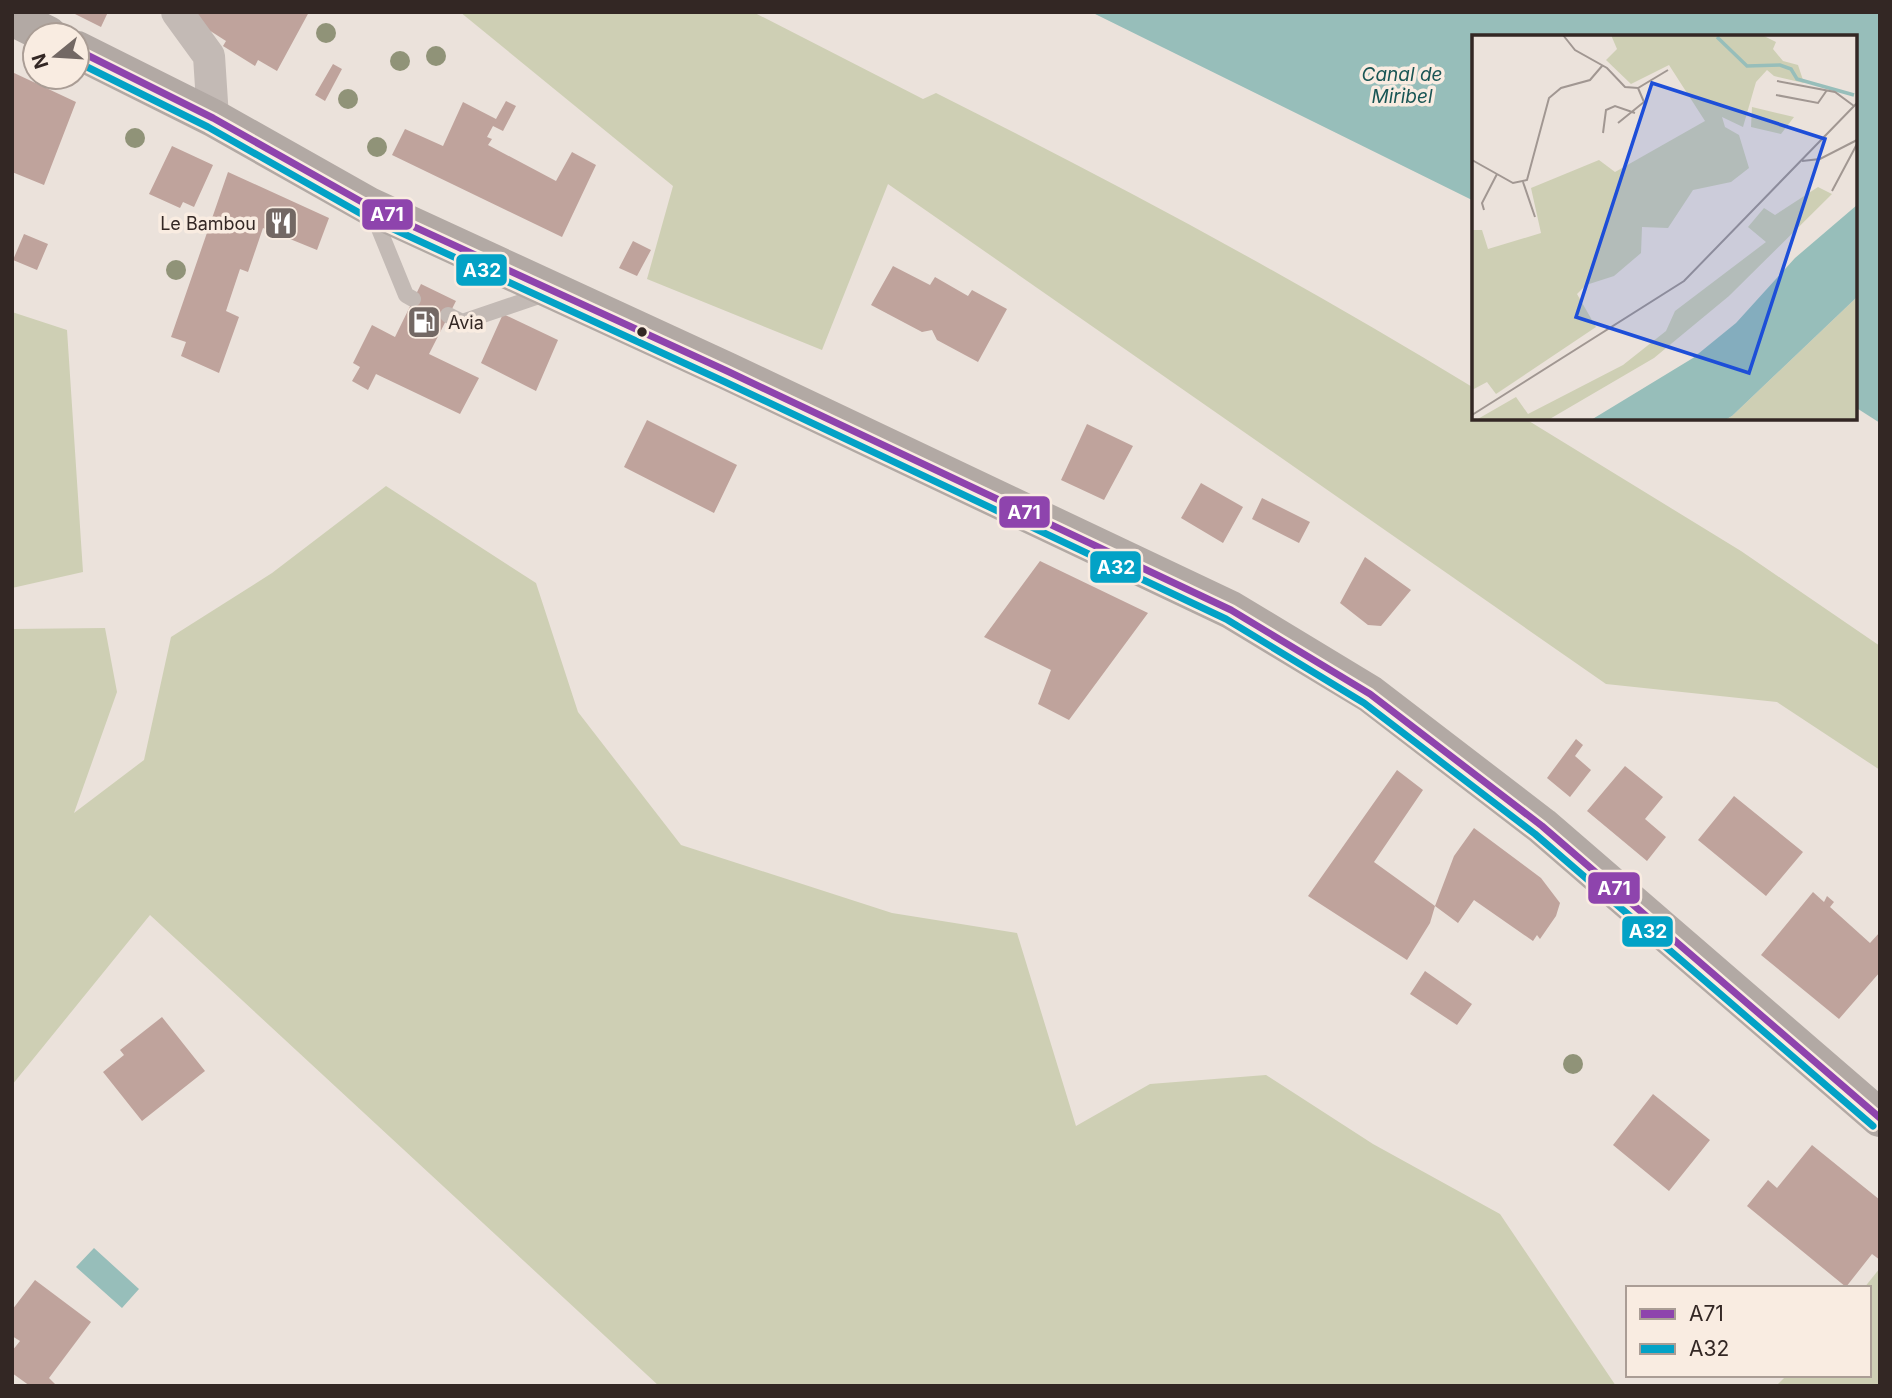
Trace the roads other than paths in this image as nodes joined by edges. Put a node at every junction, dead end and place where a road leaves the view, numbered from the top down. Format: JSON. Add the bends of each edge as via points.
{"nodes":[{"id":1,"x":177,"y":12,"type":"edge"},
{"id":2,"x":91,"y":57,"type":"edge"},
{"id":3,"x":213,"y":118,"type":"junction"},
{"id":4,"x":369,"y":206,"type":"junction"},
{"id":5,"x":553,"y":292,"type":"junction"},
{"id":6,"x":413,"y":299,"type":"dead end"},
{"id":7,"x":448,"y":315,"type":"dead end"},
{"id":8,"x":1880,"y":1118,"type":"edge"}],
"edges":[{"from":1,"to":3,"type":"street","via":[[209,56]]},
{"from":2,"to":3,"type":"main road"},
{"from":3,"to":4,"type":"main road"},
{"from":4,"to":5,"type":"main road"},
{"from":4,"to":6,"type":"lane","via":[[406,295]]},
{"from":5,"to":7,"type":"lane","via":[[462,322]]},
{"from":5,"to":8,"type":"main road","via":[[1231,610],[1370,694],[1542,826]]}]}
